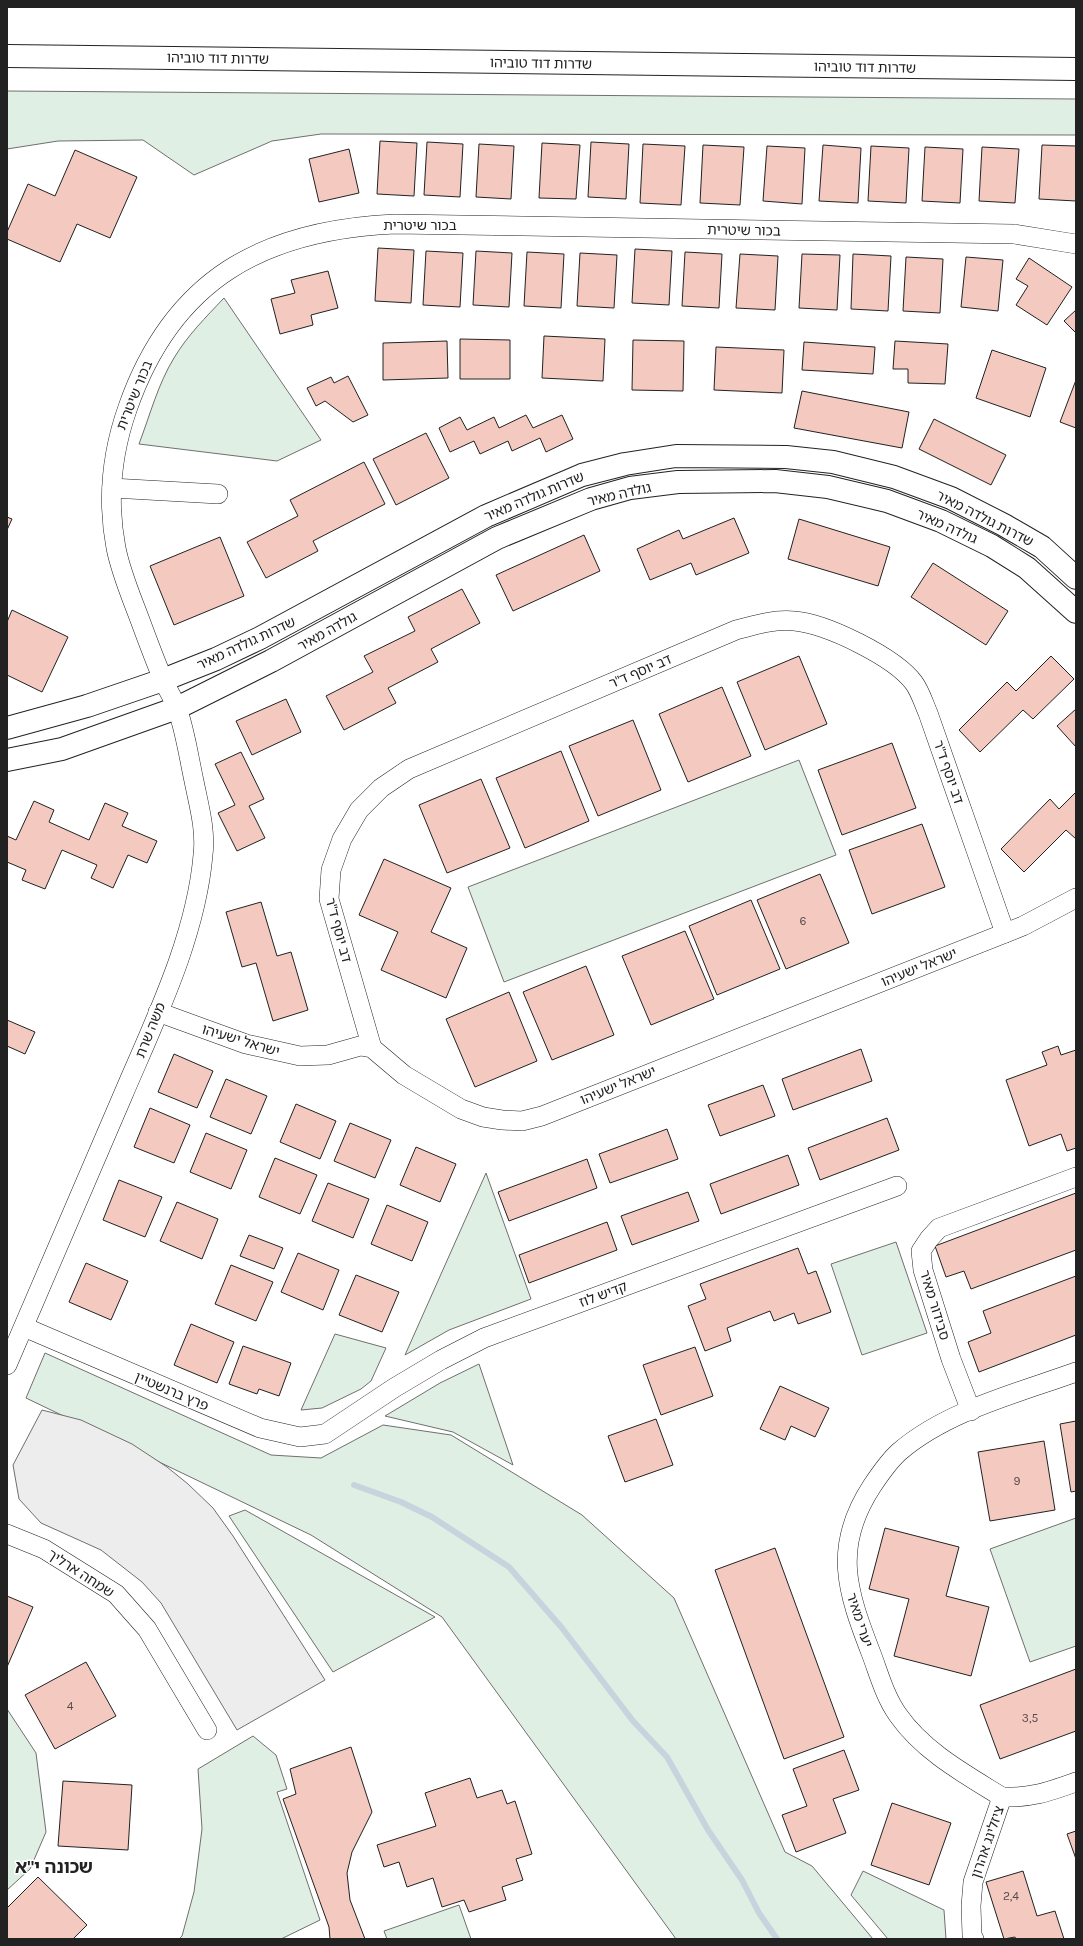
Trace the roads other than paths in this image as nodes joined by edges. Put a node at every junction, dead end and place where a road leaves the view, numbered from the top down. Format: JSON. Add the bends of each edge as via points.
{"nodes":[{"id":1,"x":14,"y":57,"type":"edge"},
{"id":2,"x":1076,"y":70,"type":"edge"},
{"id":3,"x":1076,"y":244,"type":"edge"},
{"id":4,"x":112,"y":488,"type":"junction"},
{"id":5,"x":218,"y":494,"type":"dead end"},
{"id":6,"x":1075,"y":573,"type":"edge"},
{"id":7,"x":1055,"y":593,"type":"junction"},
{"id":8,"x":1076,"y":612,"type":"edge"},
{"id":9,"x":163,"y":680,"type":"junction"},
{"id":10,"x":178,"y":708,"type":"junction"},
{"id":11,"x":7,"y":728,"type":"edge"},
{"id":12,"x":7,"y":760,"type":"edge"},
{"id":13,"x":1076,"y":898,"type":"edge"},
{"id":14,"x":1005,"y":933,"type":"junction"},
{"id":15,"x":158,"y":1012,"type":"junction"},
{"id":16,"x":372,"y":1048,"type":"junction"},
{"id":17,"x":1076,"y":1177,"type":"edge"},
{"id":18,"x":897,"y":1186,"type":"dead end"},
{"id":19,"x":24,"y":1327,"type":"junction"},
{"id":20,"x":7,"y":1365,"type":"edge"},
{"id":21,"x":1076,"y":1372,"type":"edge"},
{"id":22,"x":971,"y":1411,"type":"junction"},
{"id":23,"x":325,"y":1434,"type":"joint"},
{"id":24,"x":7,"y":1534,"type":"edge"},
{"id":25,"x":207,"y":1730,"type":"dead end"},
{"id":26,"x":1076,"y":1782,"type":"edge"},
{"id":27,"x":1002,"y":1797,"type":"junction"},
{"id":28,"x":974,"y":1939,"type":"edge"}],
"edges":[{"from":1,"to":2,"type":"main road","name":"שדרות דוד טוביהו"},
{"from":3,"to":4,"type":"street","name":"בכור שיטרית","via":[[1006,234],[395,224],[364,225],[324,231],[292,240],[239,262],[208,283],[182,309],[159,339],[143,366],[130,399],[118,434]]},
{"from":4,"to":5,"type":"street"},
{"from":4,"to":9,"type":"street","name":"בכור שיטרית","via":[[116,548],[124,578]]},
{"from":6,"to":7,"type":"street"},
{"from":6,"to":9,"type":"main road","name":"שדרות גולדה מאיר","via":[[1042,547],[1004,525],[951,498],[894,477],[833,462],[786,457],[676,456],[625,464],[582,475],[486,516],[260,638]]},
{"from":7,"to":8,"type":"main road","name":"גולדה מאיר"},
{"from":7,"to":10,"type":"main road","name":"גולדה מאיר","via":[[1027,568],[992,546],[941,521],[887,501],[828,487],[775,481],[671,483],[630,488],[590,499],[497,538],[271,661]]},
{"from":9,"to":10,"type":"street","name":"משה שרת"},
{"from":9,"to":11,"type":"main road","name":"שדרות גולדה מאיר","via":[[87,706]]},
{"from":10,"to":12,"type":"main road","via":[[62,749]]},
{"from":10,"to":15,"type":"street","name":"משה שרת","via":[[203,826],[203,855],[192,919]]},
{"from":13,"to":14,"type":"street","name":"ישראל ישעיהו"},
{"from":14,"to":16,"type":"street","name":"ישראל ישעיהו","via":[[542,1116],[522,1121],[483,1117],[461,1109],[404,1075]]},
{"from":14,"to":16,"type":"street","name":"דב יוסף ד\"ר","via":[[928,713],[914,683],[888,660],[849,638],[808,622],[761,624],[736,630],[409,769],[381,788],[359,810],[342,839],[331,870],[329,899]]},
{"from":15,"to":16,"type":"street","name":"ישראל ישעיהו","via":[[246,1044],[300,1056],[328,1055],[360,1046]]},
{"from":15,"to":19,"type":"street","name":"משה שרת"},
{"from":17,"to":22,"type":"street","name":"סבידור מאיר","via":[[939,1228],[921,1251],[925,1278]]},
{"from":18,"to":23,"type":"street","name":"קדיש לוז","via":[[484,1338],[441,1360]]},
{"from":19,"to":20,"type":"street","name":"משה שרת"},
{"from":19,"to":23,"type":"street","name":"פרץ ברנשטיין","via":[[260,1428],[300,1437]]},
{"from":21,"to":22,"type":"street","name":"יערי מאיר"},
{"from":22,"to":27,"type":"street","name":"יערי מאיר","via":[[952,1417],[928,1431],[899,1452],[879,1476],[862,1501],[853,1527],[846,1553],[848,1583],[854,1609],[886,1692],[898,1715],[943,1760]]},
{"from":24,"to":25,"type":"street","name":"שמחה ארליך","via":[[44,1549],[116,1594],[147,1629]]},
{"from":26,"to":27,"type":"street","name":"ציזלינג אהרון","via":[[1042,1795]]},
{"from":27,"to":28,"type":"street","name":"ציזלינג אהרון","via":[[973,1882],[971,1906]]}]}
